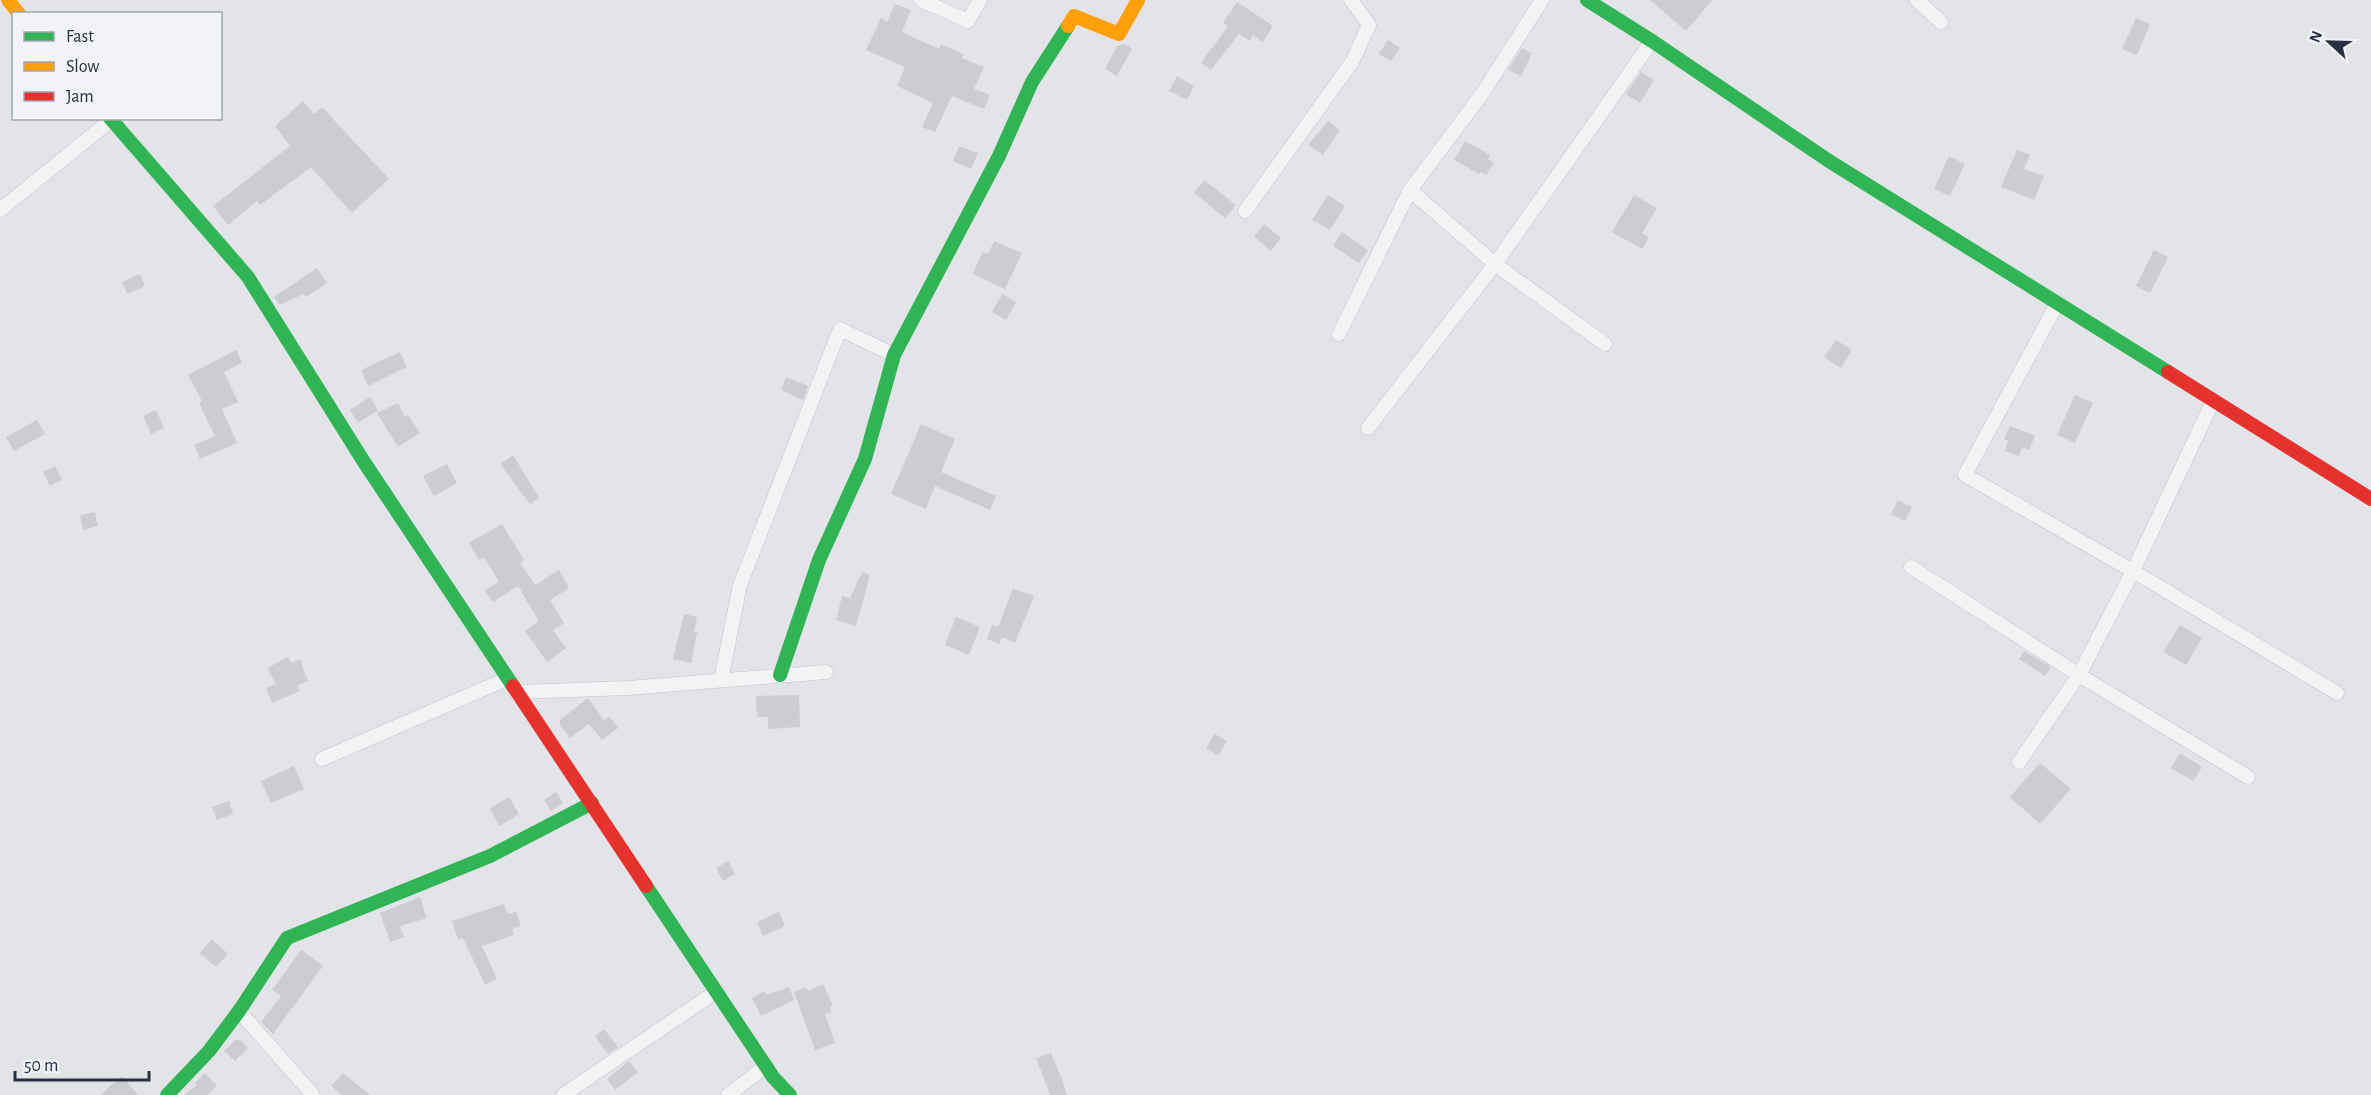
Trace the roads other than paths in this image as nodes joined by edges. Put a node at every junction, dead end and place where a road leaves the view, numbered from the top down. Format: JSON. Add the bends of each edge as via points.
{"nodes":[{"id":1,"x":8,"y":0,"type":"edge"},
{"id":2,"x":921,"y":0,"type":"edge"},
{"id":3,"x":980,"y":0,"type":"edge"},
{"id":4,"x":1138,"y":0,"type":"edge"},
{"id":5,"x":1351,"y":0,"type":"edge"},
{"id":6,"x":1542,"y":0,"type":"edge"},
{"id":7,"x":1587,"y":0,"type":"edge"},
{"id":8,"x":1917,"y":0,"type":"edge"},
{"id":9,"x":17,"y":12,"type":"edge"},
{"id":10,"x":1941,"y":22,"type":"dead end"},
{"id":11,"x":1652,"y":41,"type":"junction"},
{"id":12,"x":110,"y":120,"type":"edge"},
{"id":13,"x":112,"y":120,"type":"edge"},
{"id":14,"x":1410,"y":190,"type":"junction"},
{"id":15,"x":0,"y":210,"type":"edge"},
{"id":16,"x":1245,"y":211,"type":"dead end"},
{"id":17,"x":1496,"y":264,"type":"junction"},
{"id":18,"x":2057,"y":304,"type":"junction"},
{"id":19,"x":1339,"y":334,"type":"dead end"},
{"id":20,"x":1605,"y":344,"type":"dead end"},
{"id":21,"x":894,"y":355,"type":"junction"},
{"id":22,"x":2213,"y":401,"type":"junction"},
{"id":23,"x":1368,"y":428,"type":"dead end"},
{"id":24,"x":2371,"y":499,"type":"edge"},
{"id":25,"x":1911,"y":567,"type":"dead end"},
{"id":26,"x":2133,"y":571,"type":"junction"},
{"id":27,"x":826,"y":672,"type":"dead end"},
{"id":28,"x":780,"y":675,"type":"junction"},
{"id":29,"x":2079,"y":675,"type":"junction"},
{"id":30,"x":509,"y":678,"type":"junction"},
{"id":31,"x":721,"y":680,"type":"junction"},
{"id":32,"x":518,"y":692,"type":"junction"},
{"id":33,"x":2337,"y":693,"type":"dead end"},
{"id":34,"x":321,"y":759,"type":"dead end"},
{"id":35,"x":2019,"y":762,"type":"dead end"},
{"id":36,"x":2248,"y":777,"type":"dead end"},
{"id":37,"x":592,"y":803,"type":"junction"},
{"id":38,"x":717,"y":992,"type":"junction"},
{"id":39,"x":239,"y":1011,"type":"junction"},
{"id":40,"x":766,"y":1066,"type":"junction"},
{"id":41,"x":167,"y":1095,"type":"edge"},
{"id":42,"x":313,"y":1095,"type":"edge"},
{"id":43,"x":563,"y":1095,"type":"edge"},
{"id":44,"x":728,"y":1095,"type":"edge"},
{"id":45,"x":790,"y":1095,"type":"edge"}],
"edges":[{"from":1,"to":9,"type":"street"},
{"from":2,"to":3,"type":"street","via":[[968,21]]},
{"from":4,"to":21,"type":"street","via":[[1119,34],[1074,16],[1032,82],[999,156]]},
{"from":5,"to":16,"type":"street","via":[[1369,25],[1352,62]]},
{"from":6,"to":14,"type":"street","via":[[1482,94]]},
{"from":7,"to":11,"type":"street"},
{"from":8,"to":10,"type":"street"},
{"from":11,"to":17,"type":"street"},
{"from":11,"to":18,"type":"street","via":[[1829,161]]},
{"from":12,"to":15,"type":"street"},
{"from":13,"to":30,"type":"street","via":[[248,277],[364,462]]},
{"from":14,"to":17,"type":"street"},
{"from":14,"to":19,"type":"street"},
{"from":17,"to":20,"type":"street"},
{"from":17,"to":23,"type":"street"},
{"from":18,"to":22,"type":"street"},
{"from":18,"to":26,"type":"street","via":[[1965,475]]},
{"from":21,"to":28,"type":"street","via":[[865,459],[819,560]]},
{"from":21,"to":31,"type":"street","via":[[840,328],[740,585]]},
{"from":22,"to":24,"type":"street"},
{"from":22,"to":26,"type":"street"},
{"from":25,"to":29,"type":"street"},
{"from":26,"to":29,"type":"street"},
{"from":26,"to":33,"type":"street"},
{"from":27,"to":28,"type":"street"},
{"from":28,"to":31,"type":"street"},
{"from":29,"to":35,"type":"street"},
{"from":29,"to":36,"type":"street"},
{"from":30,"to":32,"type":"street"},
{"from":30,"to":34,"type":"street"},
{"from":31,"to":32,"type":"street"},
{"from":32,"to":37,"type":"street"},
{"from":37,"to":38,"type":"street"},
{"from":37,"to":39,"type":"street","via":[[490,856],[287,938]]},
{"from":38,"to":40,"type":"street"},
{"from":38,"to":43,"type":"street"},
{"from":39,"to":41,"type":"street","via":[[209,1051]]},
{"from":39,"to":42,"type":"street"},
{"from":40,"to":44,"type":"street"},
{"from":40,"to":45,"type":"street"}]}
